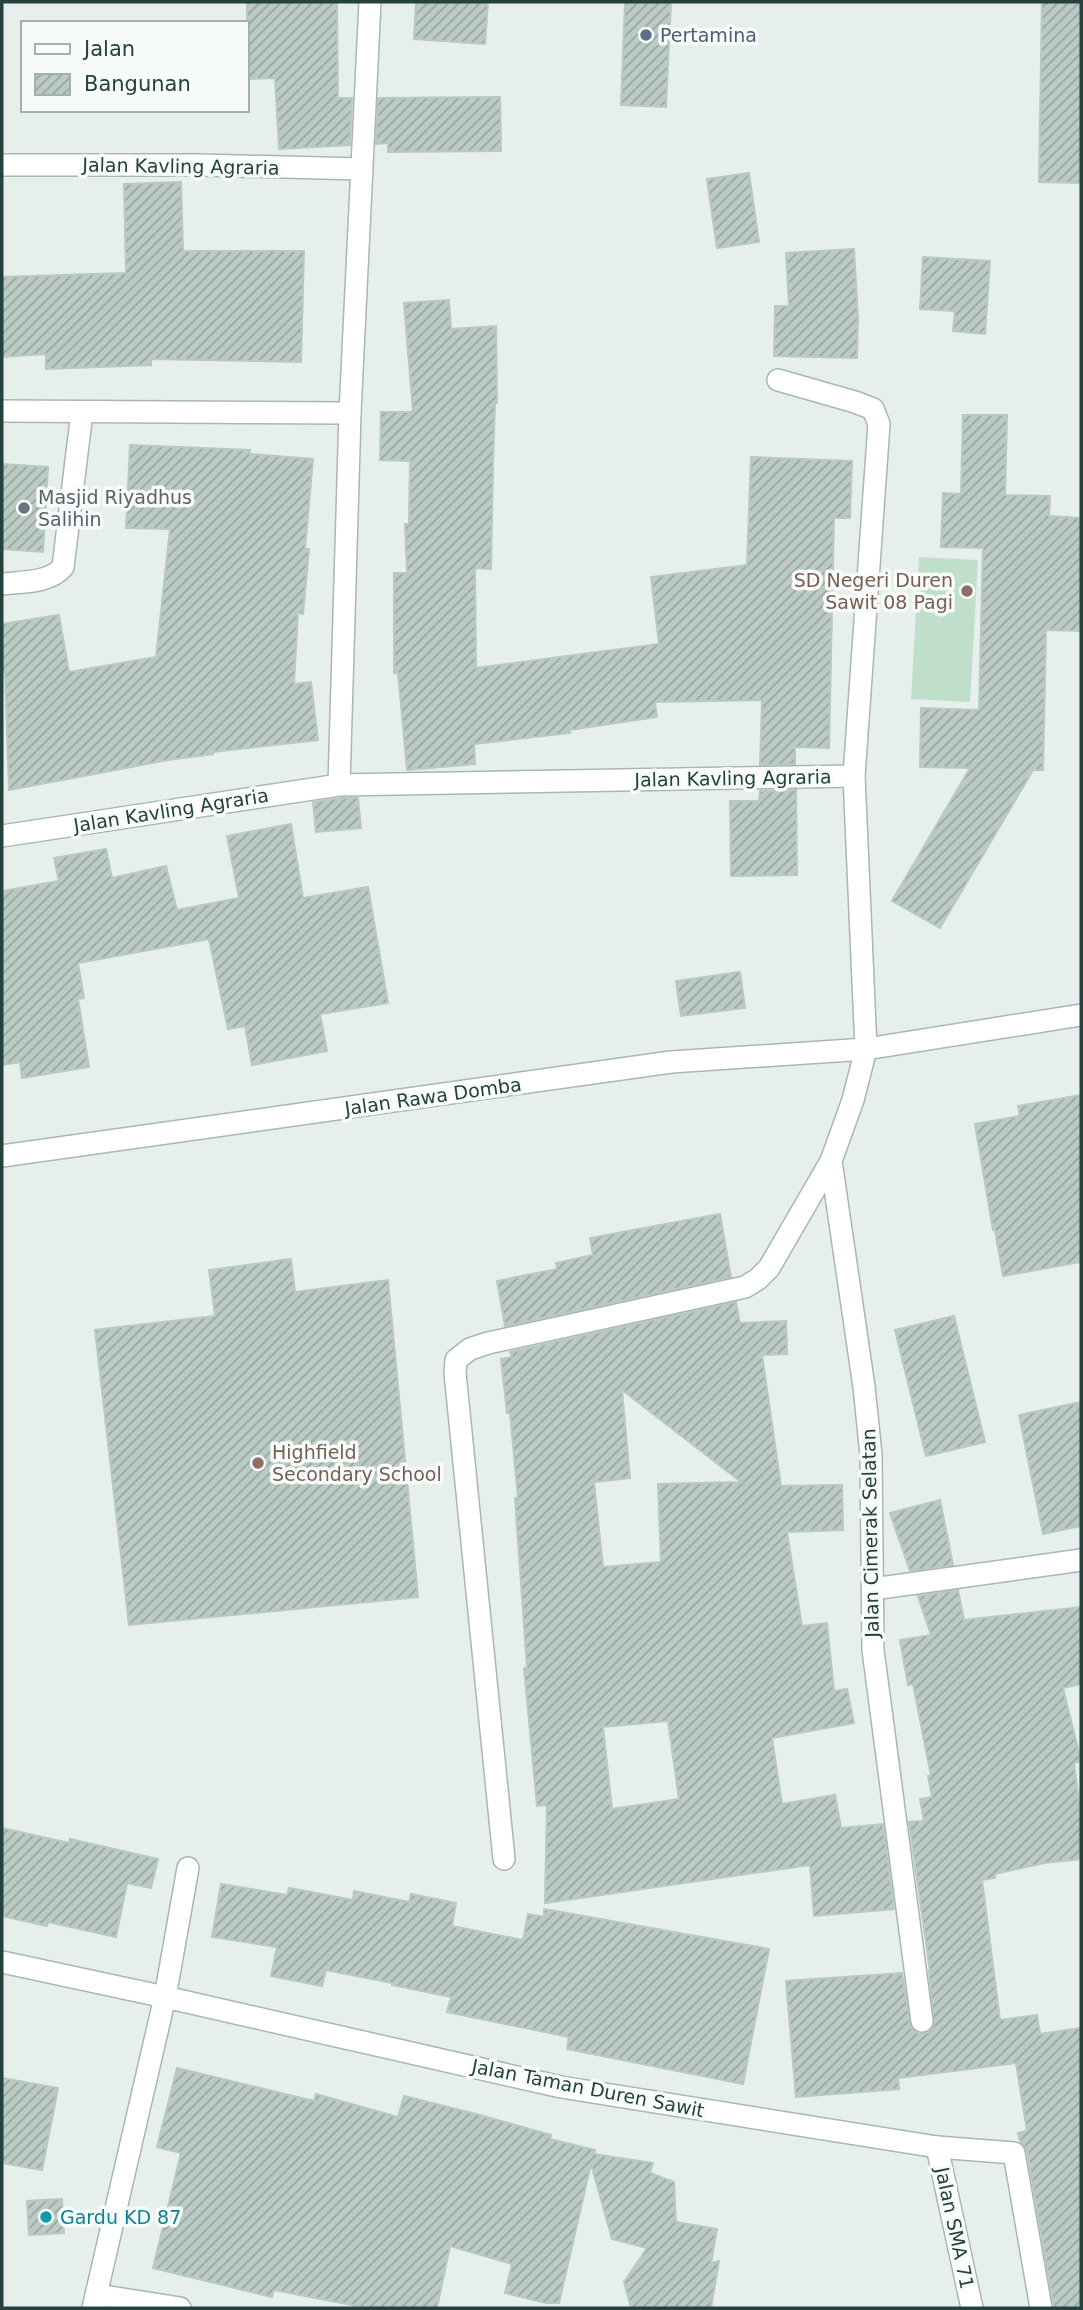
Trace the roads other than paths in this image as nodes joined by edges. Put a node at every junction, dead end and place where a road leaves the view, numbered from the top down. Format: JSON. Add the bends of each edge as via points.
{"nodes":[{"id":1,"x":370,"y":2,"type":"edge"},
{"id":2,"x":2,"y":165,"type":"edge"},
{"id":3,"x":361,"y":169,"type":"junction"},
{"id":4,"x":778,"y":380,"type":"dead end"},
{"id":5,"x":2,"y":411,"type":"edge"},
{"id":6,"x":82,"y":412,"type":"junction"},
{"id":7,"x":350,"y":413,"type":"junction"},
{"id":8,"x":2,"y":584,"type":"edge"},
{"id":9,"x":854,"y":776,"type":"junction"},
{"id":10,"x":339,"y":785,"type":"junction"},
{"id":11,"x":2,"y":836,"type":"edge"},
{"id":12,"x":1081,"y":1015,"type":"edge"},
{"id":13,"x":866,"y":1049,"type":"junction"},
{"id":14,"x":2,"y":1156,"type":"edge"},
{"id":15,"x":831,"y":1161,"type":"junction"},
{"id":16,"x":1081,"y":1560,"type":"edge"},
{"id":17,"x":873,"y":1589,"type":"junction"},
{"id":18,"x":504,"y":1859,"type":"dead end"},
{"id":19,"x":188,"y":1868,"type":"dead end"},
{"id":20,"x":2,"y":1962,"type":"edge"},
{"id":21,"x":165,"y":1997,"type":"junction"},
{"id":22,"x":922,"y":2021,"type":"dead end"},
{"id":23,"x":937,"y":2147,"type":"junction"},
{"id":24,"x":95,"y":2302,"type":"edge"},
{"id":25,"x":180,"y":2308,"type":"edge"},
{"id":26,"x":972,"y":2308,"type":"edge"},
{"id":27,"x":1041,"y":2308,"type":"edge"}],
"edges":[{"from":1,"to":3,"type":"street"},
{"from":2,"to":3,"type":"street","name":"Jalan Kavling Agraria"},
{"from":3,"to":7,"type":"street"},
{"from":4,"to":9,"type":"street","via":[[855,401],[873,409],[879,424]]},
{"from":5,"to":6,"type":"street"},
{"from":6,"to":7,"type":"street"},
{"from":6,"to":8,"type":"street","via":[[63,567],[42,579]]},
{"from":7,"to":10,"type":"street"},
{"from":9,"to":10,"type":"street","name":"Jalan Kavling Agraria"},
{"from":9,"to":13,"type":"street","name":"Jalan Kavling Agraria"},
{"from":10,"to":11,"type":"street","name":"Jalan Kavling Agraria"},
{"from":12,"to":13,"type":"street","name":"Jalan Rawa Domba"},
{"from":13,"to":14,"type":"street","name":"Jalan Rawa Domba","via":[[671,1062]]},
{"from":13,"to":15,"type":"street","name":"Jalan Cimerak Selatan"},
{"from":15,"to":17,"type":"street","name":"Jalan Cimerak Selatan","via":[[871,1455]]},
{"from":15,"to":18,"type":"street","via":[[769,1268],[745,1287],[488,1343],[456,1360]]},
{"from":16,"to":17,"type":"street"},
{"from":17,"to":22,"type":"street","name":"Jalan Cimerak Selatan","via":[[873,1650]]},
{"from":19,"to":21,"type":"street"},
{"from":20,"to":21,"type":"street","name":"Jalan Taman Duren Sawit"},
{"from":21,"to":23,"type":"street","name":"Jalan Taman Duren Sawit","via":[[561,2087]]},
{"from":21,"to":24,"type":"street"},
{"from":23,"to":26,"type":"street","name":"Jalan SMA 71"},
{"from":23,"to":27,"type":"street","name":"Jalan Taman Duren Sawit","via":[[1014,2153]]},
{"from":24,"to":25,"type":"street"}]}
